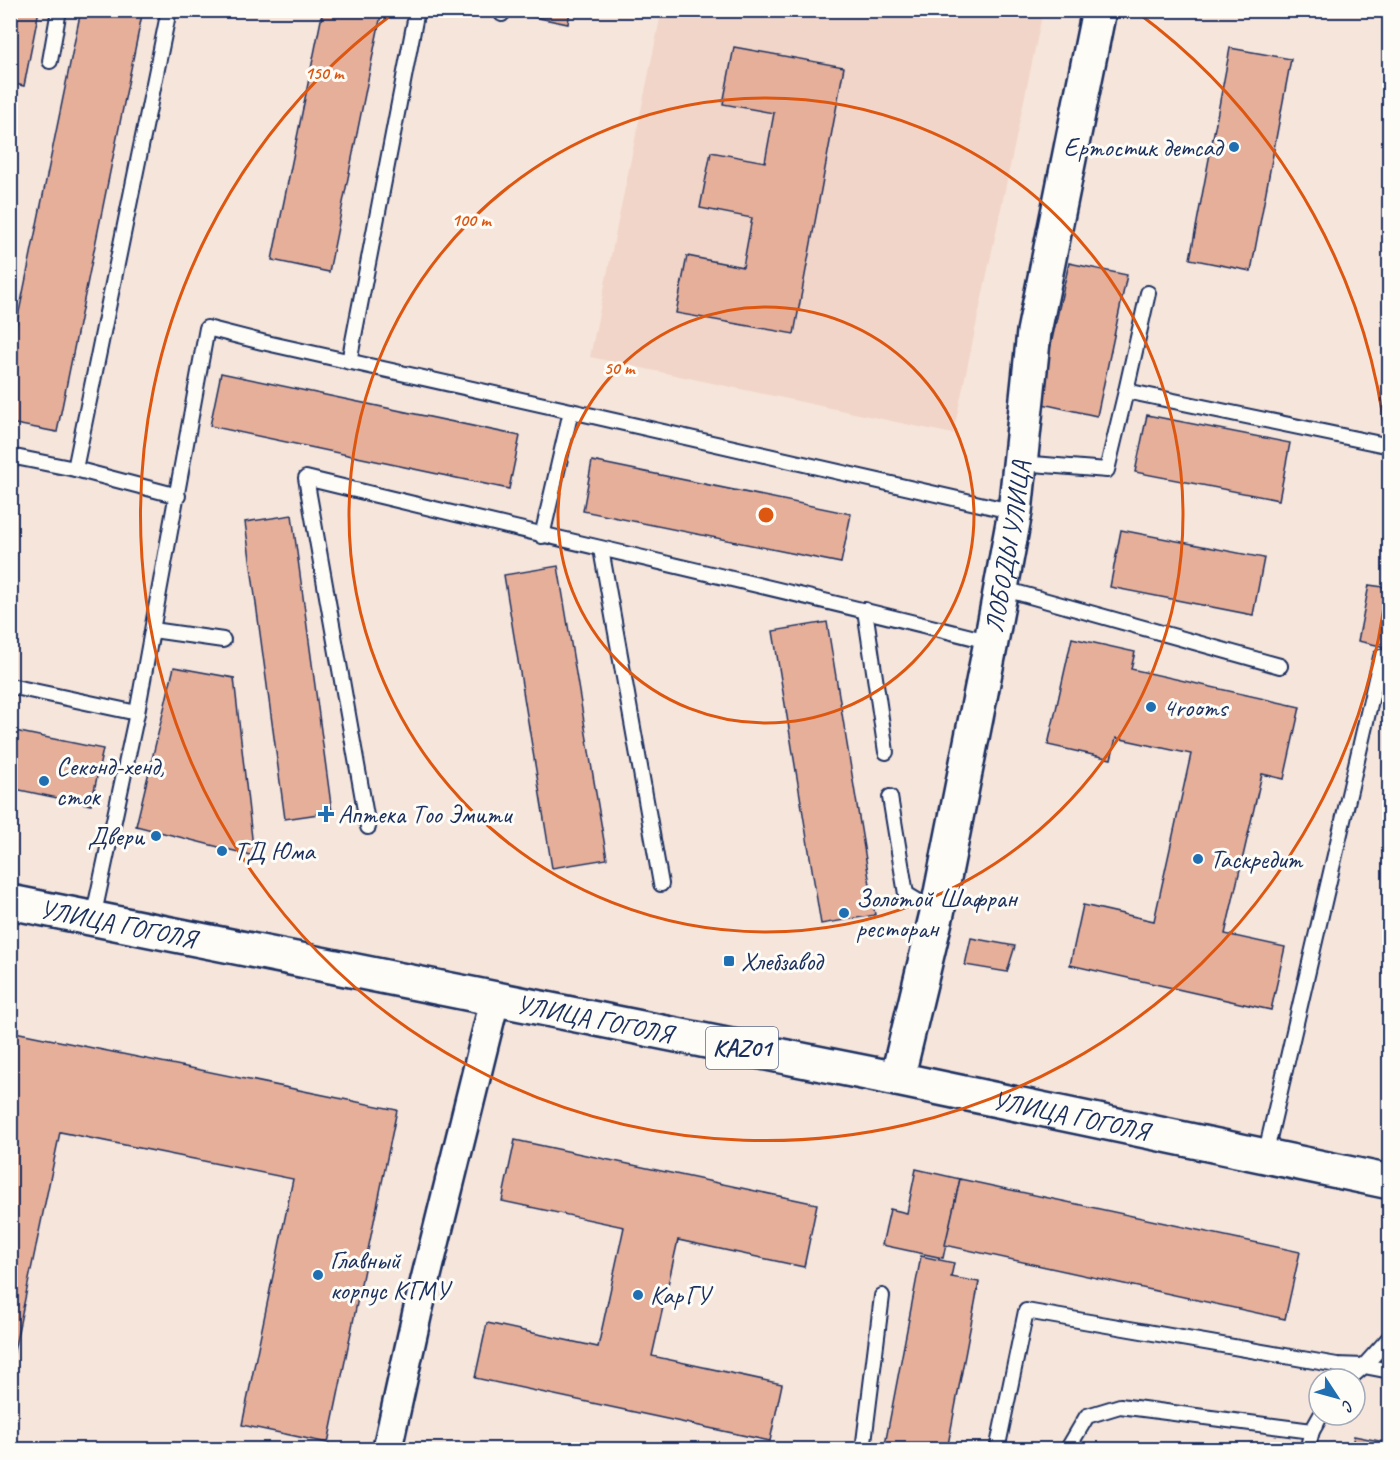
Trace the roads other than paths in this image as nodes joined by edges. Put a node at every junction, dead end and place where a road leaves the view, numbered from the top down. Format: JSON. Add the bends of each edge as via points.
{"nodes":[{"id":1,"x":59,"y":10,"type":"edge"},
{"id":2,"x":169,"y":10,"type":"edge"},
{"id":3,"x":1099,"y":10,"type":"edge"},
{"id":4,"x":420,"y":13,"type":"edge"},
{"id":5,"x":50,"y":61,"type":"dead end"},
{"id":6,"x":1148,"y":293,"type":"dead end"},
{"id":7,"x":349,"y":362,"type":"junction"},
{"id":8,"x":1126,"y":391,"type":"junction"},
{"id":9,"x":571,"y":411,"type":"junction"},
{"id":10,"x":1389,"y":446,"type":"edge"},
{"id":11,"x":10,"y":456,"type":"edge"},
{"id":12,"x":1020,"y":463,"type":"junction"},
{"id":13,"x":75,"y":469,"type":"junction"},
{"id":14,"x":178,"y":496,"type":"junction"},
{"id":15,"x":1015,"y":512,"type":"junction"},
{"id":16,"x":542,"y":536,"type":"junction"},
{"id":17,"x":602,"y":549,"type":"junction"},
{"id":18,"x":1001,"y":588,"type":"junction"},
{"id":19,"x":865,"y":610,"type":"junction"},
{"id":20,"x":153,"y":630,"type":"junction"},
{"id":21,"x":223,"y":640,"type":"dead end"},
{"id":22,"x":991,"y":642,"type":"junction"},
{"id":23,"x":1382,"y":657,"type":"dead end"},
{"id":24,"x":1280,"y":666,"type":"dead end"},
{"id":25,"x":10,"y":686,"type":"edge"},
{"id":26,"x":137,"y":713,"type":"junction"},
{"id":27,"x":886,"y":752,"type":"dead end"},
{"id":28,"x":890,"y":797,"type":"dead end"},
{"id":29,"x":368,"y":827,"type":"dead end"},
{"id":30,"x":661,"y":884,"type":"dead end"},
{"id":31,"x":10,"y":902,"type":"edge"},
{"id":32,"x":937,"y":914,"type":"junction"},
{"id":33,"x":93,"y":918,"type":"junction"},
{"id":34,"x":495,"y":999,"type":"junction"},
{"id":35,"x":897,"y":1080,"type":"junction"},
{"id":36,"x":1265,"y":1156,"type":"junction"},
{"id":37,"x":1389,"y":1182,"type":"edge"},
{"id":38,"x":882,"y":1296,"type":"dead end"},
{"id":39,"x":1389,"y":1337,"type":"edge"},
{"id":40,"x":1364,"y":1366,"type":"junction"},
{"id":41,"x":1389,"y":1371,"type":"edge"},
{"id":42,"x":1314,"y":1427,"type":"edge"},
{"id":43,"x":1312,"y":1431,"type":"junction"},
{"id":44,"x":387,"y":1449,"type":"edge"},
{"id":45,"x":863,"y":1449,"type":"edge"},
{"id":46,"x":997,"y":1449,"type":"edge"},
{"id":47,"x":1067,"y":1449,"type":"edge"},
{"id":48,"x":1307,"y":1449,"type":"edge"}],
"edges":[{"from":1,"to":5,"type":"lane"},
{"from":2,"to":13,"type":"lane"},
{"from":3,"to":12,"type":"main road","name":"ЛОБОДЫ УЛИЦА","via":[[1034,332]]},
{"from":4,"to":7,"type":"lane"},
{"from":6,"to":8,"type":"lane"},
{"from":7,"to":9,"type":"lane"},
{"from":7,"to":14,"type":"lane","via":[[207,328]]},
{"from":8,"to":10,"type":"lane"},
{"from":8,"to":12,"type":"lane","via":[[1107,470]]},
{"from":9,"to":15,"type":"lane"},
{"from":9,"to":16,"type":"lane"},
{"from":11,"to":13,"type":"lane"},
{"from":12,"to":15,"type":"main road","name":"ЛОБОДЫ УЛИЦА"},
{"from":13,"to":14,"type":"lane"},
{"from":14,"to":20,"type":"lane"},
{"from":15,"to":18,"type":"main road","name":"ЛОБОДЫ УЛИЦА"},
{"from":16,"to":17,"type":"lane"},
{"from":16,"to":29,"type":"lane","via":[[306,478]]},
{"from":17,"to":19,"type":"lane"},
{"from":17,"to":30,"type":"lane"},
{"from":18,"to":22,"type":"main road","name":"ЛОБОДЫ УЛИЦА"},
{"from":18,"to":24,"type":"lane"},
{"from":19,"to":22,"type":"lane"},
{"from":19,"to":27,"type":"lane"},
{"from":20,"to":21,"type":"lane"},
{"from":20,"to":26,"type":"lane"},
{"from":22,"to":32,"type":"main road","name":"ЛОБОДЫ УЛИЦА"},
{"from":23,"to":36,"type":"lane"},
{"from":25,"to":26,"type":"lane"},
{"from":26,"to":33,"type":"lane"},
{"from":28,"to":32,"type":"lane","via":[[906,894]]},
{"from":31,"to":33,"type":"main road","name":"УЛИЦА ГОГОЛЯ","number":"KАZ01"},
{"from":32,"to":35,"type":"main road","name":"ЛОБОДЫ УЛИЦА"},
{"from":33,"to":34,"type":"main road","name":"УЛИЦА ГОГОЛЯ","number":"KАZ01"},
{"from":34,"to":35,"type":"main road","name":"УЛИЦА ГОГОЛЯ","number":"KАZ01"},
{"from":34,"to":44,"type":"street"},
{"from":35,"to":36,"type":"main road","name":"УЛИЦА ГОГОЛЯ","number":"KАZ01"},
{"from":36,"to":37,"type":"main road","name":"УЛИЦА ГОГОЛЯ","number":"KАZ01"},
{"from":38,"to":45,"type":"lane"},
{"from":39,"to":40,"type":"lane"},
{"from":40,"to":41,"type":"lane"},
{"from":40,"to":46,"type":"lane","via":[[1337,1365],[1026,1311]]},
{"from":42,"to":43,"type":"lane"},
{"from":43,"to":47,"type":"lane","via":[[1120,1406],[1087,1416]]},
{"from":43,"to":48,"type":"lane"}]}
